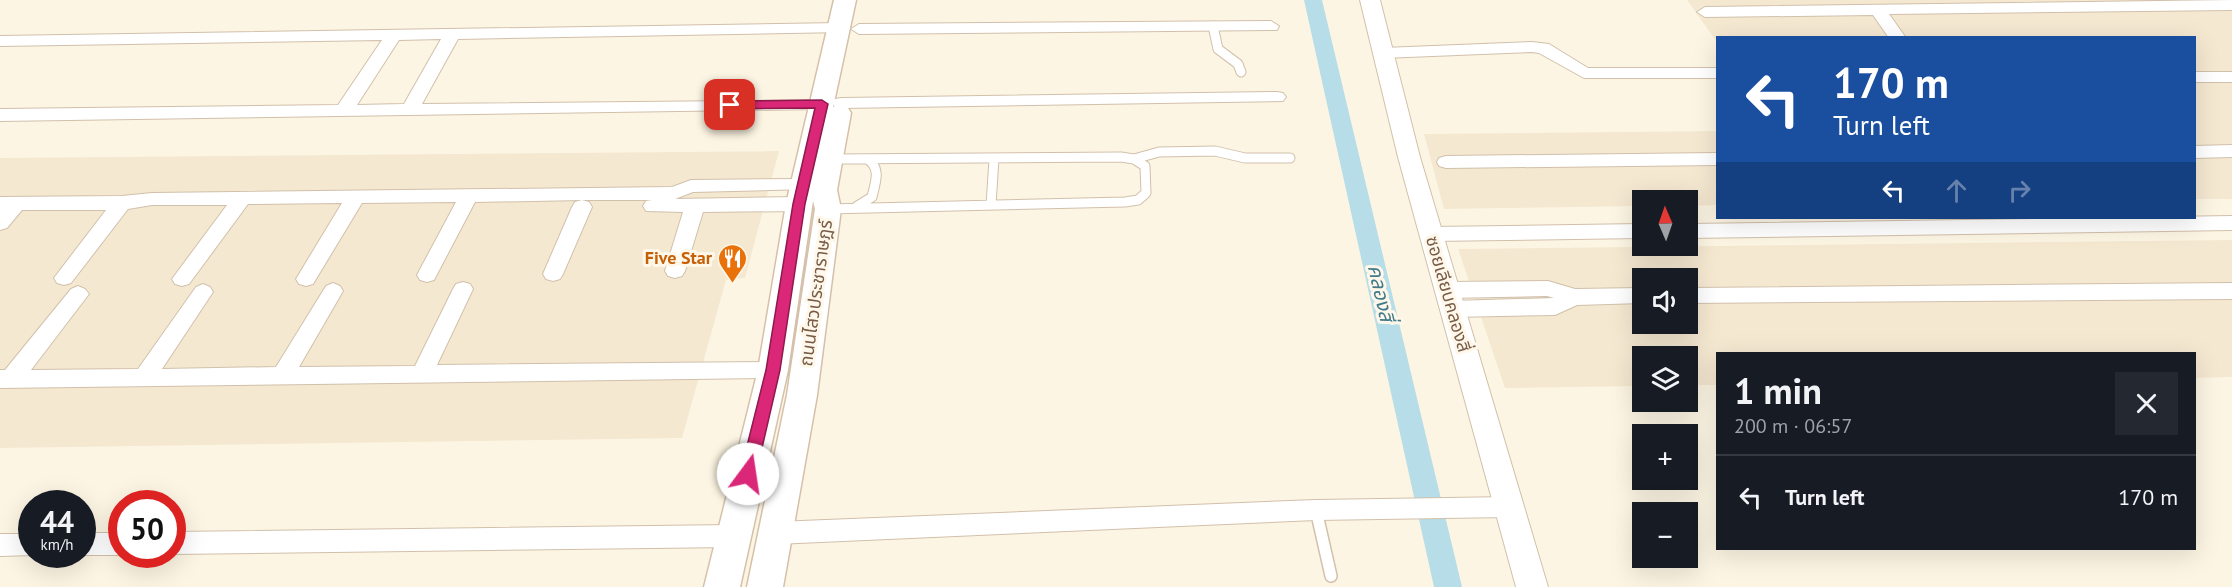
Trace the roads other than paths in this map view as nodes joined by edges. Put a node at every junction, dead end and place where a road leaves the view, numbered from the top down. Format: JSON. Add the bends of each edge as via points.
{"nodes":[{"id":1,"x":846,"y":0,"type":"edge"},
{"id":2,"x":865,"y":0,"type":"edge"},
{"id":3,"x":1370,"y":0,"type":"edge"},
{"id":4,"x":2232,"y":5,"type":"edge"},
{"id":5,"x":1877,"y":9,"type":"junction"},
{"id":6,"x":1705,"y":12,"type":"dead end"},
{"id":7,"x":1213,"y":26,"type":"junction"},
{"id":8,"x":1271,"y":26,"type":"dead end"},
{"id":9,"x":849,"y":28,"type":"junction"},
{"id":10,"x":453,"y":33,"type":"junction"},
{"id":11,"x":395,"y":34,"type":"junction"},
{"id":12,"x":1897,"y":36,"type":"edge"},
{"id":13,"x":0,"y":41,"type":"edge"},
{"id":14,"x":1383,"y":53,"type":"junction"},
{"id":15,"x":1241,"y":72,"type":"dead end"},
{"id":16,"x":1716,"y":73,"type":"edge"},
{"id":17,"x":2196,"y":77,"type":"edge"},
{"id":18,"x":2232,"y":77,"type":"edge"},
{"id":19,"x":1277,"y":97,"type":"dead end"},
{"id":20,"x":831,"y":104,"type":"junction"},
{"id":21,"x":410,"y":109,"type":"junction"},
{"id":22,"x":344,"y":110,"type":"junction"},
{"id":23,"x":0,"y":116,"type":"edge"},
{"id":24,"x":2232,"y":151,"type":"edge"},
{"id":25,"x":2196,"y":152,"type":"edge"},
{"id":26,"x":1290,"y":158,"type":"dead end"},
{"id":27,"x":830,"y":159,"type":"junction"},
{"id":28,"x":866,"y":159,"type":"junction"},
{"id":29,"x":994,"y":159,"type":"junction"},
{"id":30,"x":1134,"y":159,"type":"junction"},
{"id":31,"x":1716,"y":159,"type":"edge"},
{"id":32,"x":1446,"y":162,"type":"dead end"},
{"id":33,"x":801,"y":195,"type":"junction"},
{"id":34,"x":672,"y":199,"type":"junction"},
{"id":35,"x":466,"y":202,"type":"junction"},
{"id":36,"x":123,"y":203,"type":"junction"},
{"id":37,"x":352,"y":203,"type":"junction"},
{"id":38,"x":9,"y":204,"type":"edge"},
{"id":39,"x":237,"y":205,"type":"junction"},
{"id":40,"x":991,"y":205,"type":"junction"},
{"id":41,"x":694,"y":206,"type":"junction"},
{"id":42,"x":582,"y":207,"type":"junction"},
{"id":43,"x":841,"y":208,"type":"junction"},
{"id":44,"x":0,"y":223,"type":"edge"},
{"id":45,"x":2232,"y":223,"type":"edge"},
{"id":46,"x":1632,"y":231,"type":"edge"},
{"id":47,"x":1698,"y":231,"type":"edge"},
{"id":48,"x":1431,"y":234,"type":"junction"},
{"id":49,"x":675,"y":272,"type":"dead end"},
{"id":50,"x":553,"y":274,"type":"dead end"},
{"id":51,"x":427,"y":275,"type":"dead end"},
{"id":52,"x":182,"y":279,"type":"dead end"},
{"id":53,"x":306,"y":279,"type":"dead end"},
{"id":54,"x":463,"y":289,"type":"dead end"},
{"id":55,"x":333,"y":291,"type":"dead end"},
{"id":56,"x":2232,"y":291,"type":"edge"},
{"id":57,"x":203,"y":292,"type":"dead end"},
{"id":58,"x":1632,"y":296,"type":"edge"},
{"id":59,"x":1698,"y":296,"type":"edge"},
{"id":60,"x":1450,"y":300,"type":"junction"},
{"id":61,"x":773,"y":370,"type":"junction"},
{"id":62,"x":422,"y":373,"type":"junction"},
{"id":63,"x":283,"y":375,"type":"junction"},
{"id":64,"x":144,"y":377,"type":"junction"},
{"id":65,"x":5,"y":379,"type":"edge"},
{"id":66,"x":1510,"y":507,"type":"junction"},
{"id":67,"x":1316,"y":510,"type":"junction"},
{"id":68,"x":776,"y":533,"type":"junction"},
{"id":69,"x":733,"y":536,"type":"junction"},
{"id":70,"x":186,"y":543,"type":"edge"},
{"id":71,"x":0,"y":545,"type":"edge"},
{"id":72,"x":18,"y":545,"type":"edge"},
{"id":73,"x":1331,"y":576,"type":"dead end"},
{"id":74,"x":722,"y":587,"type":"edge"},
{"id":75,"x":765,"y":587,"type":"edge"},
{"id":76,"x":1532,"y":587,"type":"edge"}],
"edges":[{"from":1,"to":9,"type":"main road","name":"ถนนไสวประชาราษฎร์"},
{"from":2,"to":9,"type":"main road","name":"ถนนไสวประชาราษฎร์"},
{"from":3,"to":14,"type":"street","name":"ซอยเลียบคลองสี่"},
{"from":4,"to":5,"type":"street"},
{"from":5,"to":6,"type":"street"},
{"from":5,"to":12,"type":"street"},
{"from":7,"to":8,"type":"street"},
{"from":7,"to":9,"type":"street"},
{"from":7,"to":15,"type":"lane","via":[[1218,49],[1238,64]]},
{"from":9,"to":10,"type":"street"},
{"from":9,"to":20,"type":"main road","name":"ถนนไสวประชาราษฎร์"},
{"from":10,"to":11,"type":"street"},
{"from":10,"to":21,"type":"street"},
{"from":11,"to":13,"type":"street"},
{"from":11,"to":22,"type":"street"},
{"from":14,"to":16,"type":"street","via":[[1532,46],[1543,48],[1584,73]]},
{"from":14,"to":48,"type":"street","name":"ซอยเลียบคลองสี่"},
{"from":17,"to":18,"type":"street"},
{"from":19,"to":20,"type":"street"},
{"from":20,"to":21,"type":"street"},
{"from":20,"to":27,"type":"main road","name":"ถนนไสวประชาราษฎร์"},
{"from":20,"to":33,"type":"main road","name":"ถนนไสวประชาราษฎร์"},
{"from":21,"to":22,"type":"street"},
{"from":22,"to":23,"type":"street"},
{"from":24,"to":25,"type":"street"},
{"from":26,"to":30,"type":"lane","via":[[1245,158],[1215,151],[1160,152]]},
{"from":27,"to":28,"type":"lane"},
{"from":27,"to":43,"type":"main road","name":"ถนนไสวประชาราษฎร์","via":[[824,190]]},
{"from":28,"to":29,"type":"lane"},
{"from":28,"to":43,"type":"lane","via":[[877,170],[872,197]]},
{"from":29,"to":30,"type":"lane"},
{"from":29,"to":40,"type":"lane"},
{"from":30,"to":40,"type":"lane","via":[[1145,166],[1146,193],[1138,200]]},
{"from":31,"to":32,"type":"street"},
{"from":33,"to":34,"type":"street","via":[[691,186]]},
{"from":33,"to":41,"type":"street"},
{"from":33,"to":61,"type":"main road","name":"ถนนไสวประชาราษฎร์"},
{"from":34,"to":35,"type":"street"},
{"from":34,"to":41,"type":"street"},
{"from":34,"to":42,"type":"street"},
{"from":35,"to":37,"type":"street"},
{"from":35,"to":42,"type":"street"},
{"from":35,"to":51,"type":"street"},
{"from":36,"to":38,"type":"street"},
{"from":36,"to":39,"type":"street","via":[[142,212]]},
{"from":36,"to":65,"type":"street","via":[[71,286]]},
{"from":37,"to":39,"type":"street"},
{"from":37,"to":53,"type":"street"},
{"from":38,"to":44,"type":"street"},
{"from":39,"to":52,"type":"street"},
{"from":40,"to":43,"type":"lane"},
{"from":41,"to":49,"type":"street"},
{"from":42,"to":50,"type":"street"},
{"from":43,"to":68,"type":"main road","name":"ถนนไสวประชาราษฎร์"},
{"from":45,"to":47,"type":"street"},
{"from":46,"to":48,"type":"street"},
{"from":48,"to":60,"type":"street","name":"ซอยเลียบคลองสี่"},
{"from":54,"to":62,"type":"street"},
{"from":55,"to":63,"type":"street"},
{"from":56,"to":59,"type":"street"},
{"from":57,"to":64,"type":"street"},
{"from":58,"to":60,"type":"street","via":[[1574,297],[1555,307]]},
{"from":60,"to":66,"type":"street","name":"ซอยเลียบคลองสี่"},
{"from":61,"to":62,"type":"street"},
{"from":61,"to":69,"type":"main road","name":"ถนนไสวประชาราษฎร์"},
{"from":62,"to":63,"type":"street"},
{"from":63,"to":64,"type":"street"},
{"from":64,"to":65,"type":"street"},
{"from":66,"to":67,"type":"street"},
{"from":66,"to":76,"type":"street","name":"ซอยเลียบคลองสี่"},
{"from":67,"to":68,"type":"street"},
{"from":67,"to":73,"type":"lane"},
{"from":68,"to":75,"type":"main road","name":"ถนนไสวประชาราษฎร์"},
{"from":69,"to":70,"type":"street"},
{"from":69,"to":74,"type":"main road","name":"ถนนไสวประชาราษฎร์"},
{"from":71,"to":72,"type":"street"}]}
